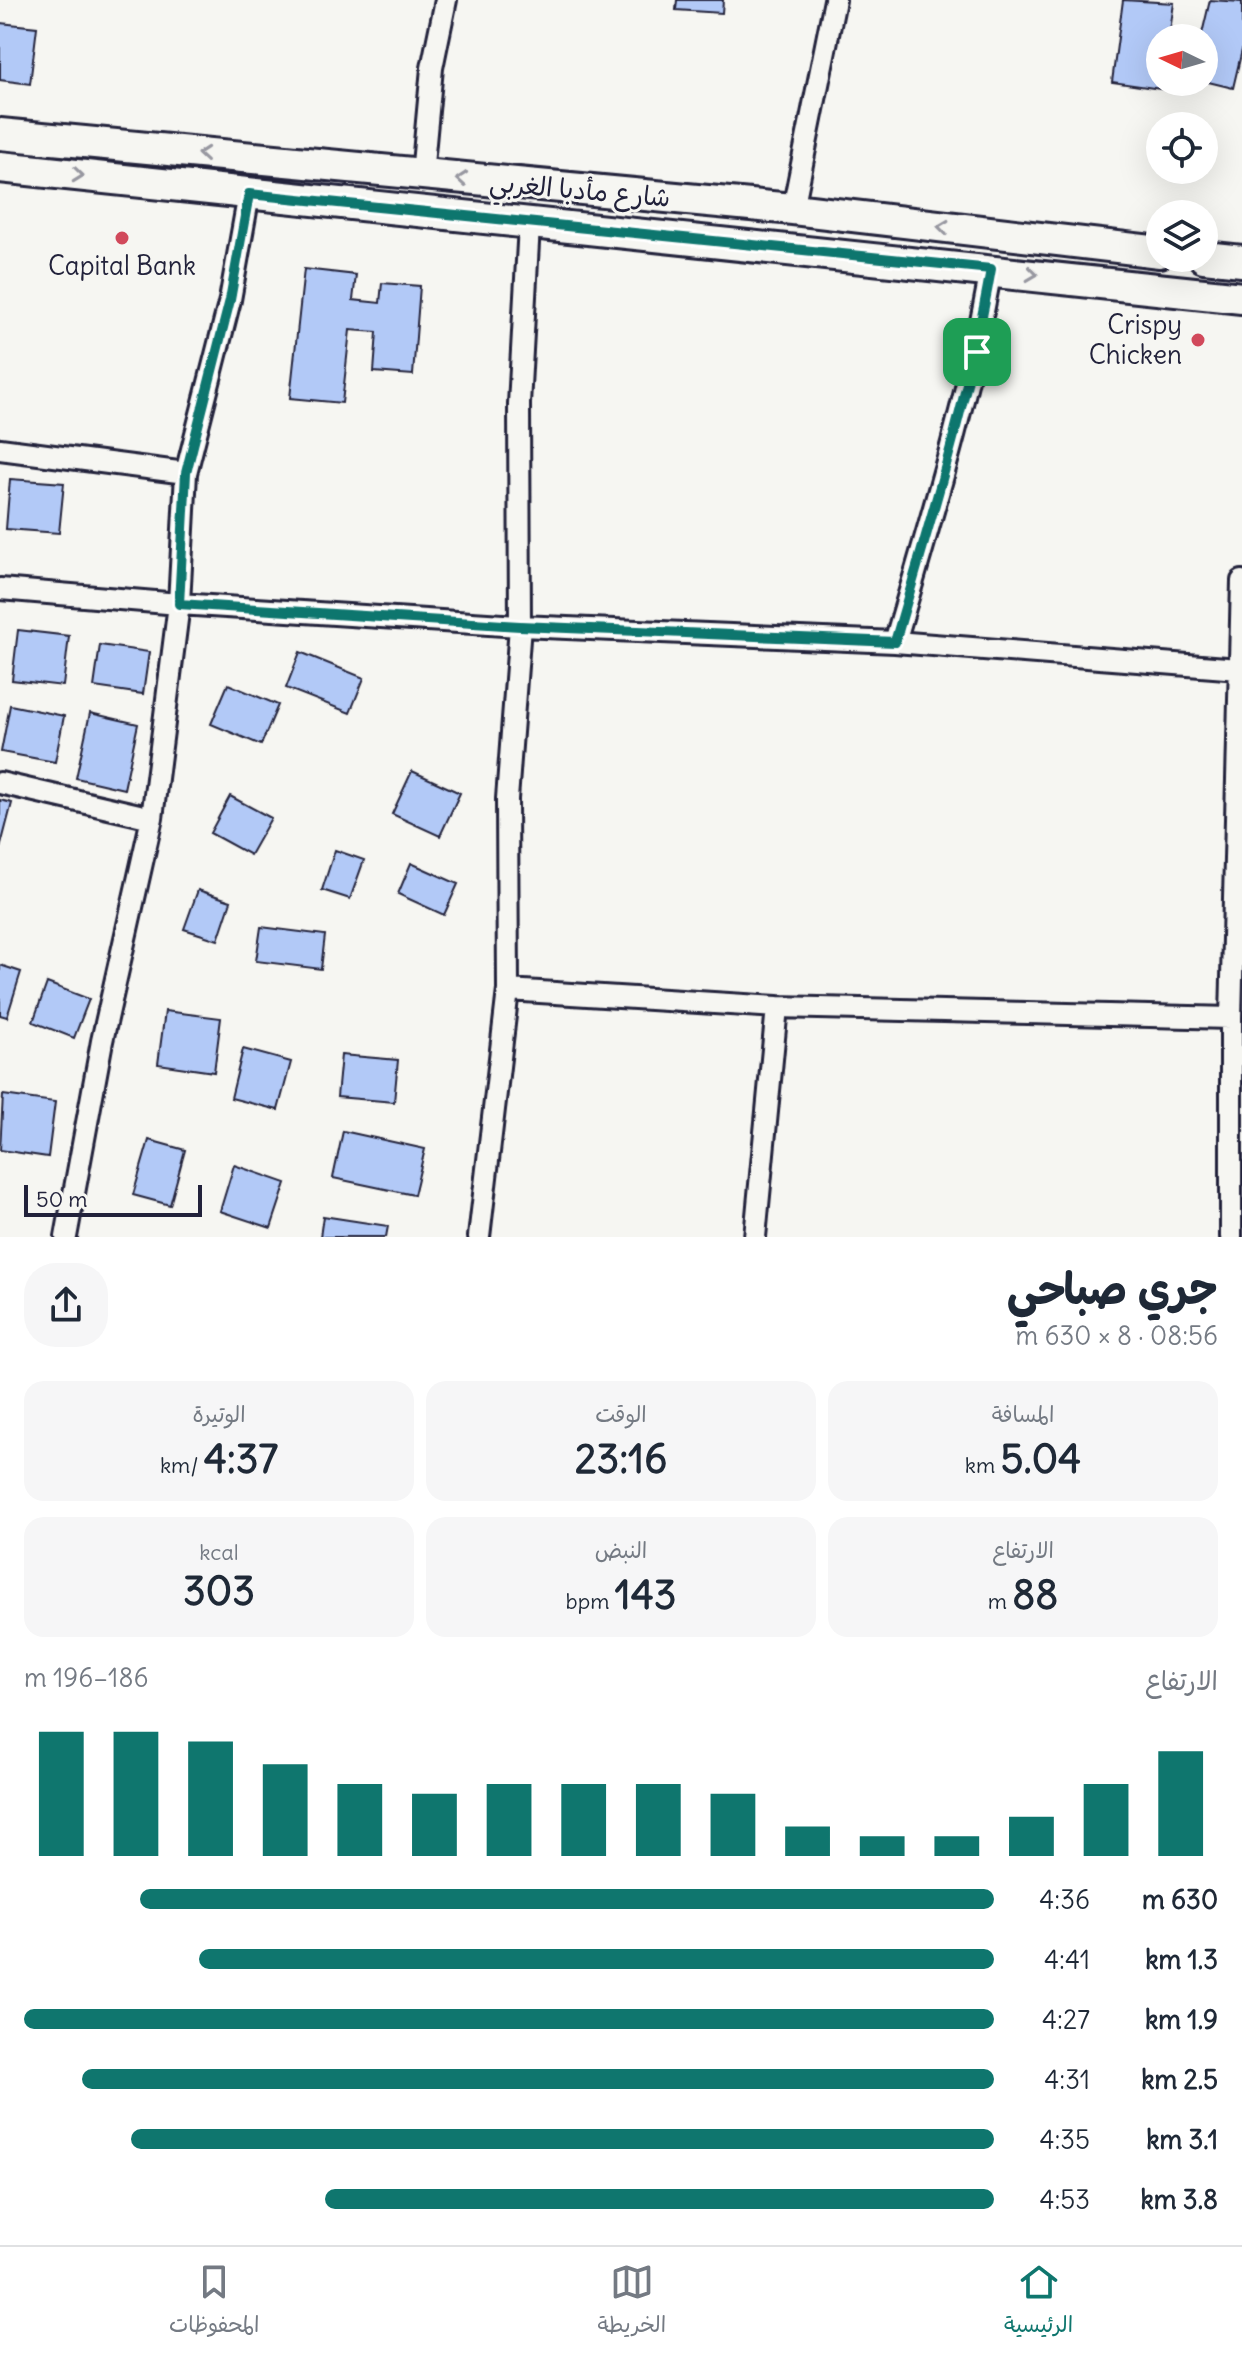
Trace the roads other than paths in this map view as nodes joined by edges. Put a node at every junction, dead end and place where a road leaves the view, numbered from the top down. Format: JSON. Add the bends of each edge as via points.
{"nodes":[{"id":1,"x":446,"y":0,"type":"edge"},
{"id":2,"x":835,"y":0,"type":"edge"},
{"id":3,"x":0,"y":134,"type":"edge"},
{"id":4,"x":0,"y":167,"type":"edge"},
{"id":5,"x":422,"y":175,"type":"junction"},
{"id":6,"x":249,"y":194,"type":"junction"},
{"id":7,"x":793,"y":209,"type":"junction"},
{"id":8,"x":529,"y":225,"type":"junction"},
{"id":9,"x":1146,"y":250,"type":"edge"},
{"id":10,"x":1218,"y":258,"type":"edge"},
{"id":11,"x":1242,"y":261,"type":"edge"},
{"id":12,"x":991,"y":269,"type":"junction"},
{"id":13,"x":1242,"y":298,"type":"edge"},
{"id":14,"x":0,"y":449,"type":"edge"},
{"id":15,"x":186,"y":473,"type":"junction"},
{"id":16,"x":1242,"y":581,"type":"edge"},
{"id":17,"x":0,"y":589,"type":"edge"},
{"id":18,"x":179,"y":604,"type":"junction"},
{"id":19,"x":520,"y":626,"type":"junction"},
{"id":20,"x":895,"y":642,"type":"junction"},
{"id":21,"x":1239,"y":669,"type":"junction"},
{"id":22,"x":0,"y":783,"type":"edge"},
{"id":23,"x":152,"y":818,"type":"junction"},
{"id":24,"x":1238,"y":894,"type":"edge"},
{"id":25,"x":508,"y":990,"type":"junction"},
{"id":26,"x":777,"y":1007,"type":"junction"},
{"id":27,"x":1231,"y":1018,"type":"junction"},
{"id":28,"x":66,"y":1237,"type":"edge"},
{"id":29,"x":479,"y":1237,"type":"edge"},
{"id":30,"x":755,"y":1237,"type":"edge"},
{"id":31,"x":1231,"y":1237,"type":"edge"}],
"edges":[{"from":1,"to":5,"type":"street","via":[[432,68]]},
{"from":2,"to":7,"type":"street"},
{"from":5,"to":3,"type":"main road","name":"شارع مأدبا الغربي","one_way":true},
{"from":4,"to":6,"type":"main road","name":"شارع مأدبا الغربي","one_way":true},
{"from":7,"to":5,"type":"main road","name":"شارع مأدبا الغربي","one_way":true},
{"from":6,"to":8,"type":"main road","name":"شارع مأدبا الغربي"},
{"from":6,"to":15,"type":"street","via":[[230,300]]},
{"from":9,"to":7,"type":"main road","name":"شارع مأدبا الغربي","one_way":true},
{"from":8,"to":12,"type":"main road","name":"شارع مأدبا الغربي"},
{"from":8,"to":19,"type":"street","via":[[519,404]]},
{"from":10,"to":11,"type":"main road"},
{"from":12,"to":13,"type":"main road","name":"شارع مأدبا الغربي","one_way":true},
{"from":12,"to":20,"type":"street","via":[[958,428]]},
{"from":14,"to":15,"type":"street"},
{"from":15,"to":18,"type":"street"},
{"from":16,"to":21,"type":"street"},
{"from":17,"to":18,"type":"street"},
{"from":18,"to":19,"type":"street"},
{"from":18,"to":23,"type":"street"},
{"from":19,"to":20,"type":"street"},
{"from":19,"to":25,"type":"street","via":[[507,799]]},
{"from":20,"to":21,"type":"street"},
{"from":21,"to":24,"type":"street"},
{"from":22,"to":23,"type":"street"},
{"from":23,"to":28,"type":"street","via":[[102,1041]]},
{"from":24,"to":27,"type":"street"},
{"from":25,"to":26,"type":"street"},
{"from":25,"to":29,"type":"street"},
{"from":26,"to":27,"type":"street"},
{"from":26,"to":30,"type":"street"},
{"from":27,"to":31,"type":"street"}]}
